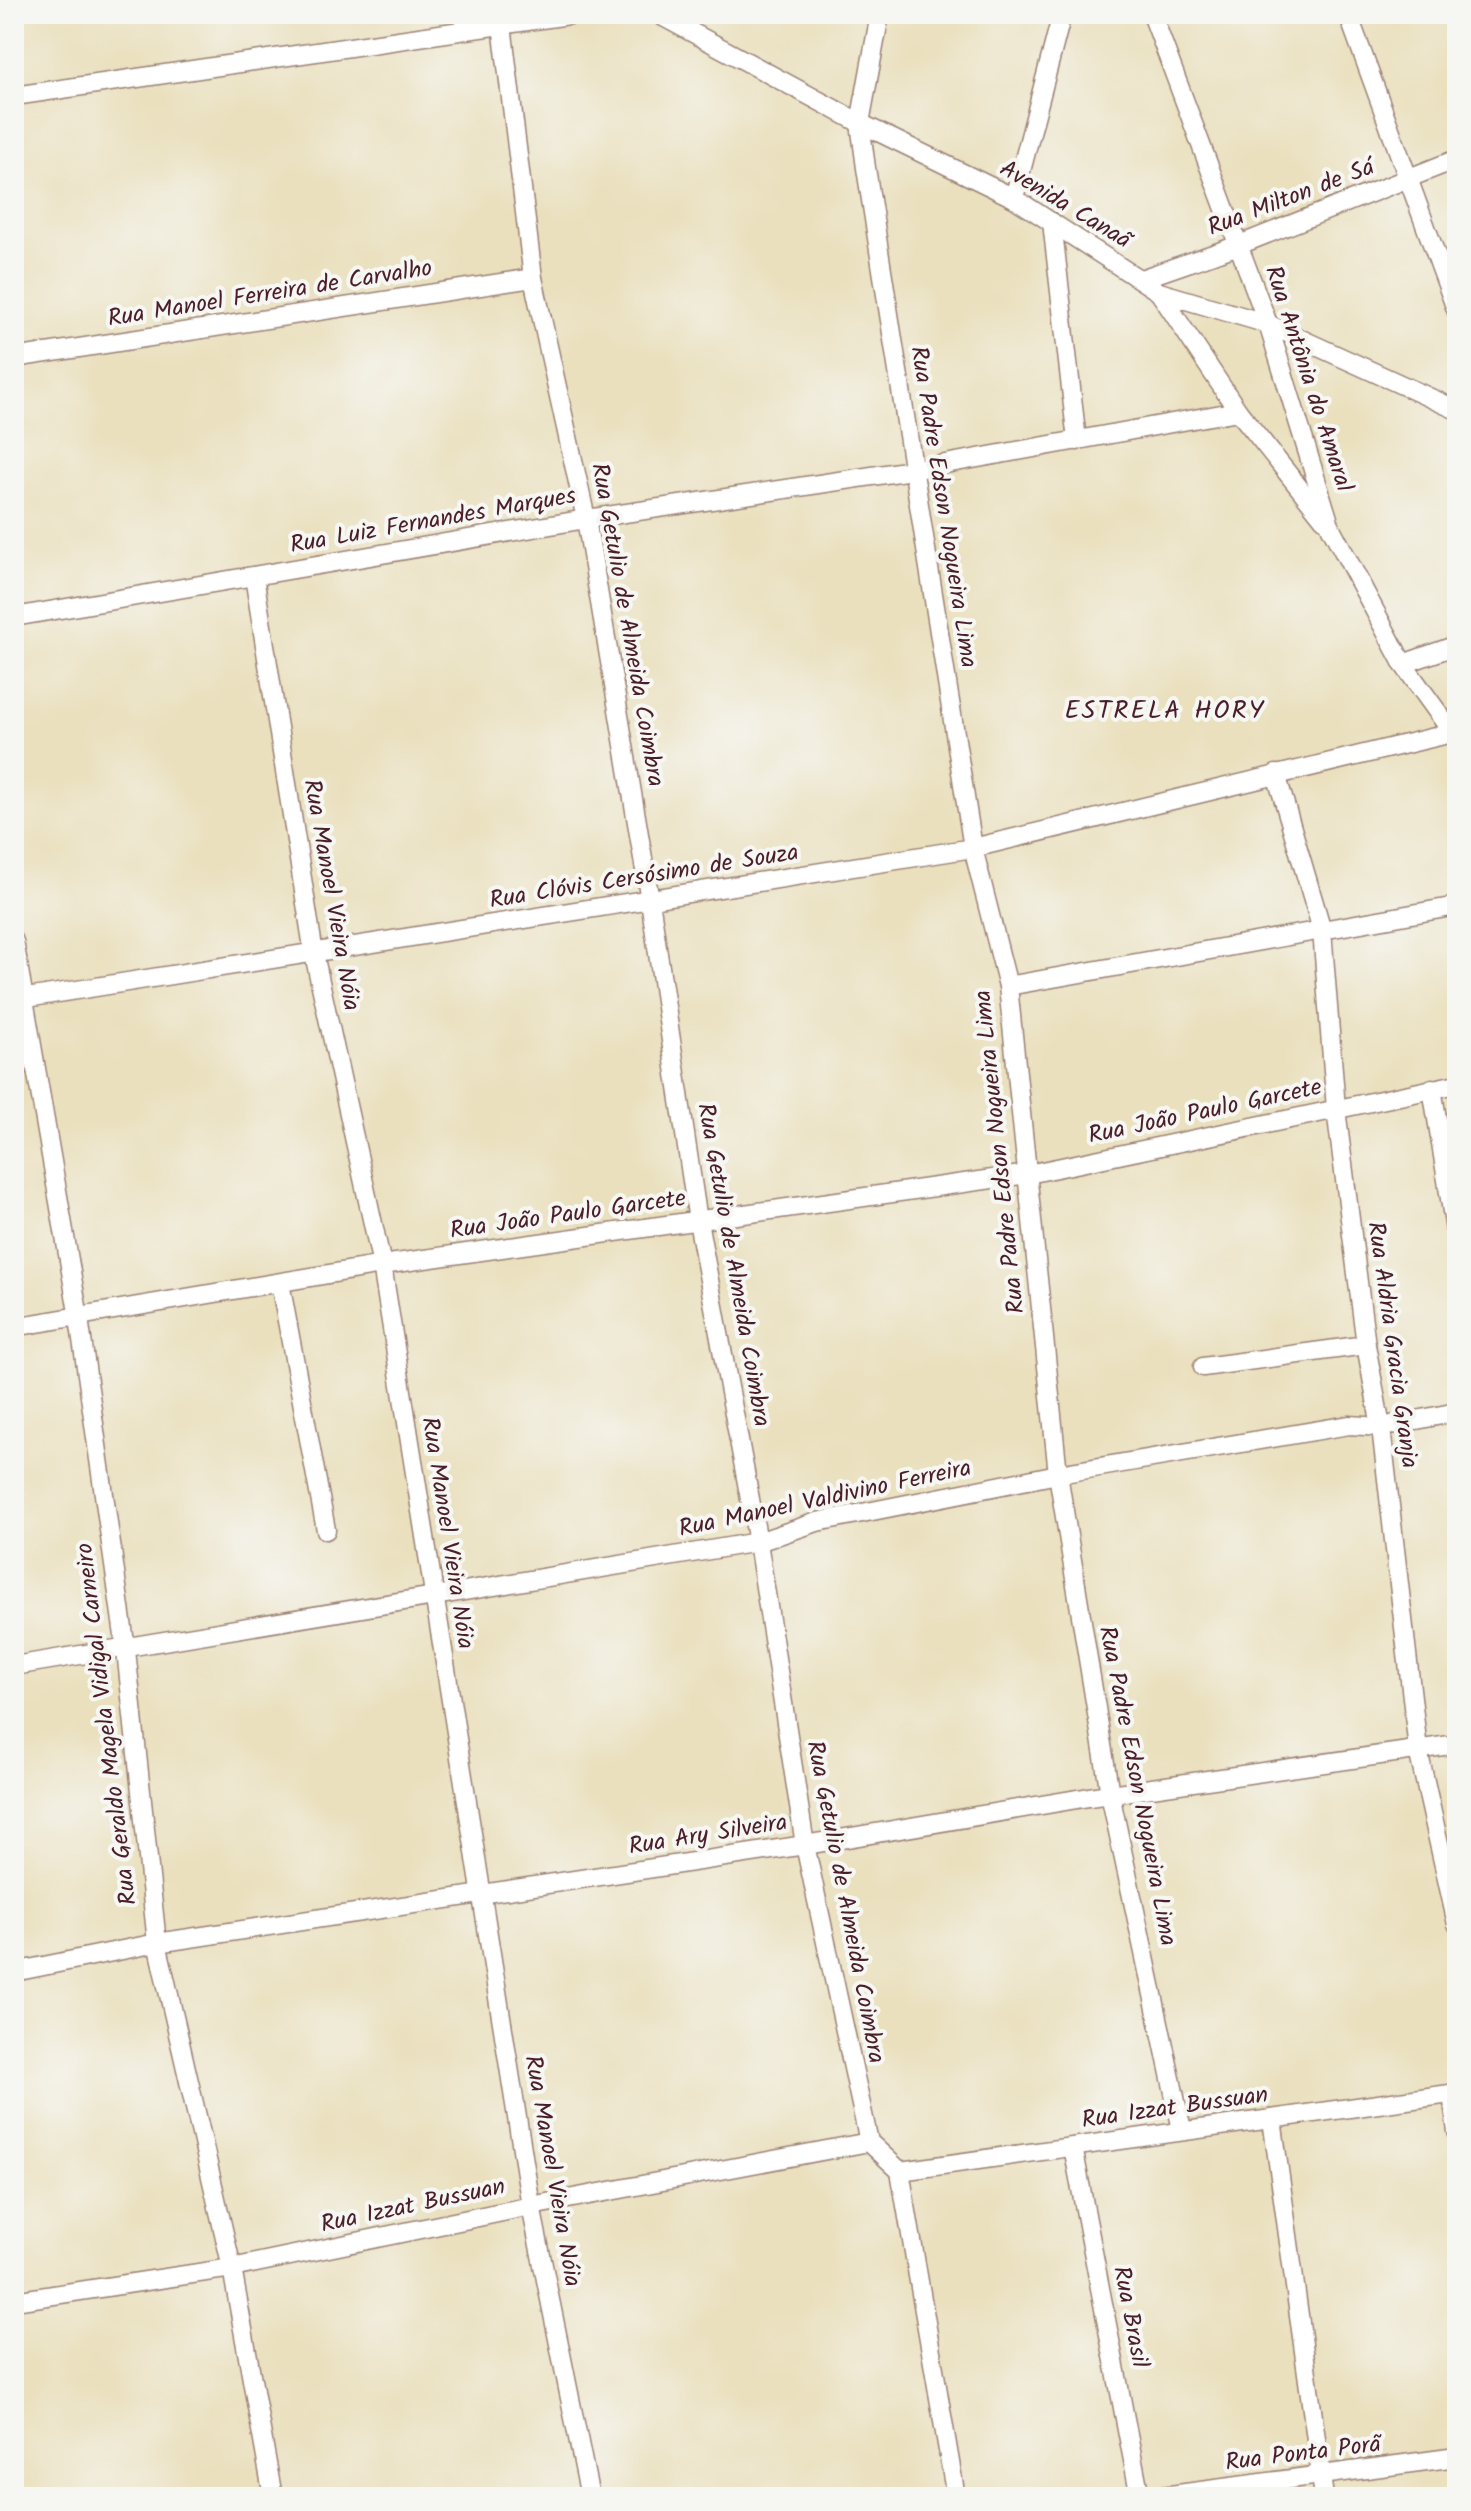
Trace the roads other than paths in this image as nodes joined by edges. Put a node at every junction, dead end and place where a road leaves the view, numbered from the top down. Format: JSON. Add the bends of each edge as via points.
{"nodes":[{"id":1,"x":576,"y":14,"type":"edge"},
{"id":2,"x":658,"y":14,"type":"edge"},
{"id":3,"x":880,"y":14,"type":"edge"},
{"id":4,"x":1062,"y":14,"type":"edge"},
{"id":5,"x":1152,"y":14,"type":"edge"},
{"id":6,"x":1348,"y":14,"type":"edge"},
{"id":7,"x":502,"y":25,"type":"junction"},
{"id":8,"x":14,"y":96,"type":"edge"},
{"id":9,"x":860,"y":123,"type":"junction"},
{"id":10,"x":1457,"y":159,"type":"edge"},
{"id":11,"x":1410,"y":177,"type":"junction"},
{"id":12,"x":1014,"y":198,"type":"junction"},
{"id":13,"x":1052,"y":222,"type":"junction"},
{"id":14,"x":1239,"y":245,"type":"junction"},
{"id":15,"x":533,"y":278,"type":"junction"},
{"id":16,"x":1141,"y":279,"type":"junction"},
{"id":17,"x":1159,"y":292,"type":"junction"},
{"id":18,"x":1457,"y":312,"type":"edge"},
{"id":19,"x":1268,"y":324,"type":"junction"},
{"id":20,"x":14,"y":358,"type":"edge"},
{"id":21,"x":1457,"y":410,"type":"edge"},
{"id":22,"x":1238,"y":411,"type":"junction"},
{"id":23,"x":1077,"y":441,"type":"junction"},
{"id":24,"x":912,"y":470,"type":"junction"},
{"id":25,"x":586,"y":519,"type":"junction"},
{"id":26,"x":1331,"y":528,"type":"junction"},
{"id":27,"x":254,"y":576,"type":"junction"},
{"id":28,"x":14,"y":617,"type":"edge"},
{"id":29,"x":1457,"y":645,"type":"edge"},
{"id":30,"x":1403,"y":664,"type":"junction"},
{"id":31,"x":1455,"y":736,"type":"edge"},
{"id":32,"x":1276,"y":774,"type":"junction"},
{"id":33,"x":973,"y":848,"type":"junction"},
{"id":34,"x":650,"y":900,"type":"junction"},
{"id":35,"x":1457,"y":906,"type":"edge"},
{"id":36,"x":1322,"y":930,"type":"junction"},
{"id":37,"x":14,"y":941,"type":"edge"},
{"id":38,"x":314,"y":954,"type":"junction"},
{"id":39,"x":1008,"y":986,"type":"junction"},
{"id":40,"x":19,"y":999,"type":"edge"},
{"id":41,"x":1457,"y":1084,"type":"edge"},
{"id":42,"x":1432,"y":1088,"type":"junction"},
{"id":43,"x":1336,"y":1109,"type":"junction"},
{"id":44,"x":1028,"y":1174,"type":"junction"},
{"id":45,"x":698,"y":1221,"type":"junction"},
{"id":46,"x":1457,"y":1242,"type":"edge"},
{"id":47,"x":382,"y":1265,"type":"junction"},
{"id":48,"x":280,"y":1283,"type":"junction"},
{"id":49,"x":79,"y":1318,"type":"junction"},
{"id":50,"x":14,"y":1327,"type":"edge"},
{"id":51,"x":1366,"y":1345,"type":"junction"},
{"id":52,"x":1203,"y":1367,"type":"dead end"},
{"id":53,"x":1457,"y":1412,"type":"edge"},
{"id":54,"x":1381,"y":1427,"type":"junction"},
{"id":55,"x":1058,"y":1474,"type":"junction"},
{"id":56,"x":326,"y":1530,"type":"dead end"},
{"id":57,"x":758,"y":1542,"type":"junction"},
{"id":58,"x":431,"y":1595,"type":"junction"},
{"id":59,"x":126,"y":1650,"type":"junction"},
{"id":60,"x":14,"y":1666,"type":"edge"},
{"id":61,"x":1457,"y":1744,"type":"edge"},
{"id":62,"x":1418,"y":1750,"type":"junction"},
{"id":63,"x":1110,"y":1794,"type":"junction"},
{"id":64,"x":805,"y":1845,"type":"junction"},
{"id":65,"x":482,"y":1893,"type":"junction"},
{"id":66,"x":1457,"y":1924,"type":"edge"},
{"id":67,"x":157,"y":1943,"type":"junction"},
{"id":68,"x":14,"y":1972,"type":"edge"},
{"id":69,"x":1455,"y":2093,"type":"edge"},
{"id":70,"x":1272,"y":2119,"type":"junction"},
{"id":71,"x":1182,"y":2130,"type":"junction"},
{"id":72,"x":1457,"y":2132,"type":"edge"},
{"id":73,"x":869,"y":2142,"type":"junction"},
{"id":74,"x":1073,"y":2147,"type":"junction"},
{"id":75,"x":900,"y":2171,"type":"junction"},
{"id":76,"x":531,"y":2206,"type":"junction"},
{"id":77,"x":232,"y":2268,"type":"junction"},
{"id":78,"x":14,"y":2301,"type":"edge"},
{"id":79,"x":1457,"y":2457,"type":"edge"},
{"id":80,"x":1321,"y":2476,"type":"junction"},
{"id":81,"x":273,"y":2497,"type":"edge"},
{"id":82,"x":590,"y":2497,"type":"edge"},
{"id":83,"x":956,"y":2497,"type":"edge"},
{"id":84,"x":1140,"y":2497,"type":"edge"},
{"id":85,"x":1155,"y":2497,"type":"edge"},
{"id":86,"x":1324,"y":2497,"type":"edge"}],
"edges":[{"from":1,"to":7,"type":"street"},
{"from":2,"to":9,"type":"street","name":"Avenida Canaã"},
{"from":3,"to":9,"type":"street"},
{"from":4,"to":12,"type":"street"},
{"from":5,"to":14,"type":"street","name":"Rua Antônia do Amaral"},
{"from":6,"to":11,"type":"street"},
{"from":7,"to":8,"type":"street"},
{"from":7,"to":15,"type":"street","name":"Rua Getulio de Almeida Coimbra"},
{"from":9,"to":12,"type":"street","name":"Avenida Canaã"},
{"from":9,"to":24,"type":"street","name":"Rua Padre Edson Nogueira Lima"},
{"from":10,"to":11,"type":"street","name":"Rua Milton de Sá"},
{"from":11,"to":14,"type":"street","name":"Rua Milton de Sá"},
{"from":11,"to":18,"type":"street"},
{"from":12,"to":13,"type":"street","name":"Avenida Canaã"},
{"from":13,"to":16,"type":"street","name":"Avenida Canaã"},
{"from":13,"to":23,"type":"street"},
{"from":14,"to":16,"type":"street","name":"Rua Milton de Sá"},
{"from":14,"to":19,"type":"street","name":"Rua Antônia do Amaral"},
{"from":15,"to":20,"type":"street","name":"Rua Manoel Ferreira de Carvalho"},
{"from":15,"to":25,"type":"street","name":"Rua Getulio de Almeida Coimbra"},
{"from":16,"to":17,"type":"street","name":"Avenida Canaã"},
{"from":17,"to":19,"type":"street","name":"Avenida Canaã"},
{"from":17,"to":22,"type":"street"},
{"from":19,"to":21,"type":"street","name":"Avenida Canaã"},
{"from":19,"to":26,"type":"street","name":"Rua Antônia do Amaral"},
{"from":22,"to":23,"type":"street","name":"Rua Luiz Fernandes Marques"},
{"from":22,"to":26,"type":"street"},
{"from":23,"to":24,"type":"street","name":"Rua Luiz Fernandes Marques"},
{"from":24,"to":25,"type":"street","name":"Rua Luiz Fernandes Marques"},
{"from":24,"to":33,"type":"street","name":"Rua Padre Edson Nogueira Lima"},
{"from":25,"to":27,"type":"street","name":"Rua Luiz Fernandes Marques"},
{"from":25,"to":34,"type":"street","name":"Rua Getulio de Almeida Coimbra"},
{"from":26,"to":30,"type":"street","name":"Rua Antônia do Amaral"},
{"from":27,"to":28,"type":"street","name":"Rua Luiz Fernandes Marques"},
{"from":27,"to":38,"type":"street","name":"Rua Manoel Vieira Nóia"},
{"from":29,"to":30,"type":"street"},
{"from":30,"to":31,"type":"street","name":"Rua Antônia do Amaral"},
{"from":31,"to":32,"type":"street","name":"Rua Clóvis Cersósimo de Souza"},
{"from":32,"to":33,"type":"street","name":"Rua Clóvis Cersósimo de Souza"},
{"from":32,"to":36,"type":"street","name":"Rua Aldria Gracia Granja"},
{"from":33,"to":34,"type":"street","name":"Rua Clóvis Cersósimo de Souza"},
{"from":33,"to":39,"type":"street","name":"Rua Padre Edson Nogueira Lima"},
{"from":34,"to":38,"type":"street","name":"Rua Clóvis Cersósimo de Souza"},
{"from":34,"to":45,"type":"street","name":"Rua Getulio de Almeida Coimbra"},
{"from":35,"to":36,"type":"street"},
{"from":36,"to":39,"type":"street"},
{"from":36,"to":43,"type":"street","name":"Rua Aldria Gracia Granja"},
{"from":37,"to":40,"type":"street","name":"Rua Geraldo Magela Vidigal Carneiro"},
{"from":38,"to":40,"type":"street","name":"Rua Clóvis Cersósimo de Souza"},
{"from":38,"to":47,"type":"street","name":"Rua Manoel Vieira Nóia"},
{"from":39,"to":44,"type":"street","name":"Rua Padre Edson Nogueira Lima"},
{"from":40,"to":49,"type":"street","name":"Rua Geraldo Magela Vidigal Carneiro"},
{"from":41,"to":42,"type":"street","name":"Rua João Paulo Garcete"},
{"from":42,"to":43,"type":"street","name":"Rua João Paulo Garcete"},
{"from":42,"to":46,"type":"street"},
{"from":43,"to":44,"type":"street","name":"Rua João Paulo Garcete"},
{"from":43,"to":51,"type":"street","name":"Rua Aldria Gracia Granja"},
{"from":44,"to":45,"type":"street","name":"Rua João Paulo Garcete"},
{"from":44,"to":55,"type":"street","name":"Rua Padre Edson Nogueira Lima"},
{"from":45,"to":47,"type":"street","name":"Rua João Paulo Garcete"},
{"from":45,"to":57,"type":"street","name":"Rua Getulio de Almeida Coimbra"},
{"from":47,"to":48,"type":"street","name":"Rua João Paulo Garcete"},
{"from":47,"to":58,"type":"street","name":"Rua Manoel Vieira Nóia"},
{"from":48,"to":49,"type":"street","name":"Rua João Paulo Garcete"},
{"from":48,"to":56,"type":"street"},
{"from":49,"to":50,"type":"street","name":"Rua João Paulo Garcete"},
{"from":49,"to":59,"type":"street","name":"Rua Geraldo Magela Vidigal Carneiro"},
{"from":51,"to":52,"type":"street"},
{"from":51,"to":54,"type":"street","name":"Rua Aldria Gracia Granja"},
{"from":53,"to":54,"type":"street","name":"Rua Manoel Valdivino Ferreira"},
{"from":54,"to":55,"type":"street","name":"Rua Manoel Valdivino Ferreira","via":[[1349,1425]]},
{"from":54,"to":62,"type":"street","name":"Rua Aldria Gracia Granja"},
{"from":55,"to":57,"type":"street","name":"Rua Manoel Valdivino Ferreira","via":[[817,1522]]},
{"from":55,"to":63,"type":"street","name":"Rua Padre Edson Nogueira Lima"},
{"from":57,"to":58,"type":"street","name":"Rua Manoel Valdivino Ferreira"},
{"from":57,"to":64,"type":"street","name":"Rua Getulio de Almeida Coimbra"},
{"from":58,"to":59,"type":"street","name":"Rua Manoel Valdivino Ferreira"},
{"from":58,"to":65,"type":"street","name":"Rua Manoel Vieira Nóia"},
{"from":59,"to":60,"type":"street","name":"Rua Manoel Valdivino Ferreira"},
{"from":59,"to":67,"type":"street","name":"Rua Geraldo Magela Vidigal Carneiro"},
{"from":61,"to":62,"type":"street","name":"Rua Ary Silveira"},
{"from":62,"to":63,"type":"street","name":"Rua Ary Silveira"},
{"from":62,"to":66,"type":"street","name":"Rua Aldria Gracia Granja"},
{"from":63,"to":64,"type":"street","name":"Rua Ary Silveira"},
{"from":63,"to":71,"type":"street","name":"Rua Padre Edson Nogueira Lima"},
{"from":64,"to":65,"type":"street","name":"Rua Ary Silveira"},
{"from":64,"to":73,"type":"street","name":"Rua Getulio de Almeida Coimbra"},
{"from":65,"to":67,"type":"street","name":"Rua Ary Silveira"},
{"from":65,"to":76,"type":"street","name":"Rua Manoel Vieira Nóia"},
{"from":67,"to":68,"type":"street","name":"Rua Ary Silveira"},
{"from":67,"to":77,"type":"street","name":"Rua Geraldo Magela Vidigal Carneiro"},
{"from":69,"to":70,"type":"street","name":"Rua Izzat Bussuan"},
{"from":69,"to":72,"type":"street"},
{"from":70,"to":71,"type":"street","name":"Rua Izzat Bussuan"},
{"from":70,"to":80,"type":"street"},
{"from":71,"to":74,"type":"street","name":"Rua Izzat Bussuan"},
{"from":73,"to":75,"type":"street"},
{"from":73,"to":76,"type":"street","name":"Rua Izzat Bussuan"},
{"from":74,"to":75,"type":"street","name":"Rua Izzat Bussuan"},
{"from":74,"to":84,"type":"street","name":"Rua Brasil"},
{"from":75,"to":83,"type":"street"},
{"from":76,"to":77,"type":"street","name":"Rua Izzat Bussuan"},
{"from":76,"to":82,"type":"street","name":"Rua Manoel Vieira Nóia"},
{"from":77,"to":78,"type":"street","name":"Rua Izzat Bussuan"},
{"from":77,"to":81,"type":"street","name":"Rua Geraldo Magela Vidigal Carneiro"},
{"from":79,"to":80,"type":"street","name":"Rua Ponta Porã"},
{"from":80,"to":85,"type":"street","name":"Rua Ponta Porã"},
{"from":80,"to":86,"type":"street"}]}
